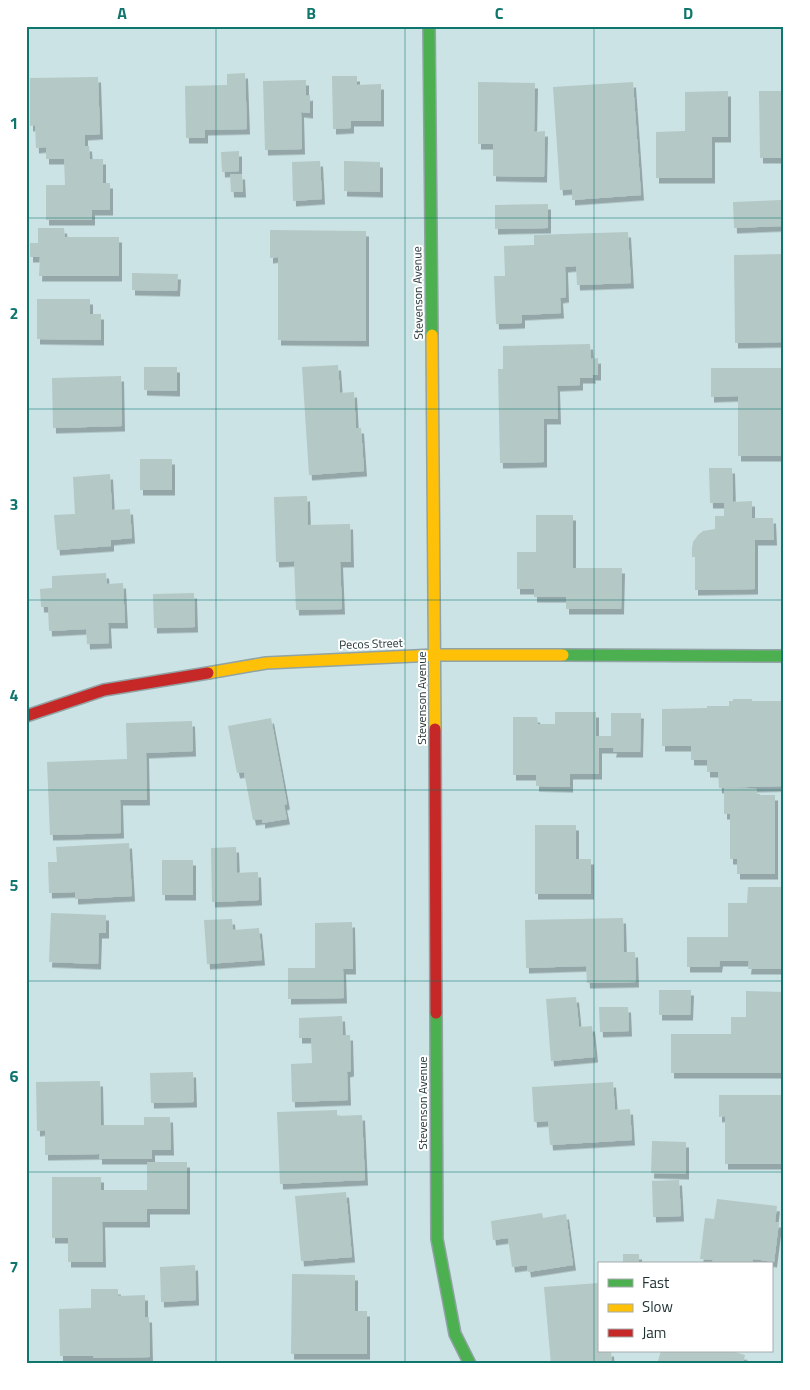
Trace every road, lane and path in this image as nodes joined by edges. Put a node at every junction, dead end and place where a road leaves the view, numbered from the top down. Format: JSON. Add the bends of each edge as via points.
{"nodes":[{"id":1,"x":429,"y":26,"type":"edge"},
{"id":2,"x":435,"y":655,"type":"junction"},
{"id":3,"x":784,"y":656,"type":"edge"},
{"id":4,"x":26,"y":716,"type":"edge"},
{"id":5,"x":470,"y":1364,"type":"edge"}],
"edges":[{"from":1,"to":2,"type":"street","name":"Stevenson Avenue"},
{"from":2,"to":3,"type":"street","name":"Pecos Street"},
{"from":2,"to":4,"type":"street","name":"Pecos Street","via":[[266,663],[104,690]]},
{"from":2,"to":5,"type":"street","name":"Stevenson Avenue","via":[[437,1239],[455,1334]]}]}
